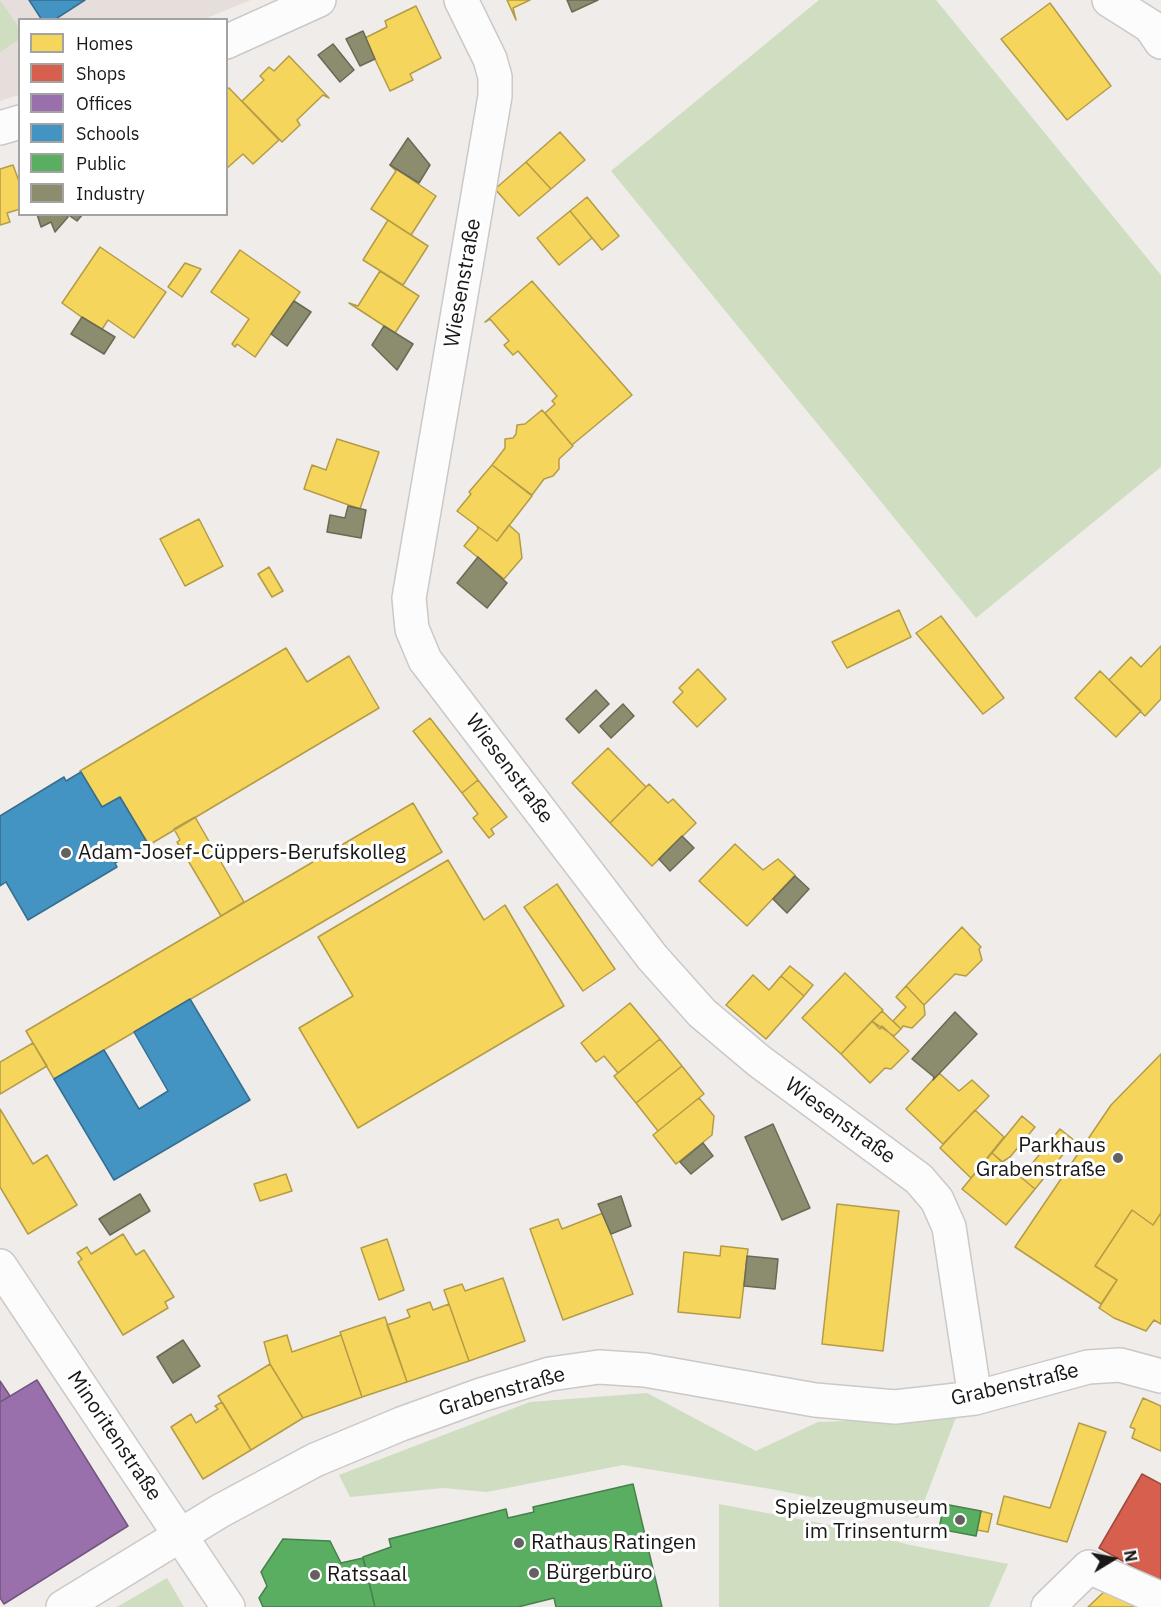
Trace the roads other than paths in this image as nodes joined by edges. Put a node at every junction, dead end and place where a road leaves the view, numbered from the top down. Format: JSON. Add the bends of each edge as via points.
{"nodes":[{"id":1,"x":319,"y":0,"type":"edge"},
{"id":2,"x":461,"y":0,"type":"edge"},
{"id":3,"x":1109,"y":0,"type":"edge"},
{"id":4,"x":228,"y":41,"type":"edge"},
{"id":5,"x":1161,"y":42,"type":"edge"},
{"id":6,"x":18,"y":123,"type":"edge"},
{"id":7,"x":0,"y":128,"type":"edge"},
{"id":8,"x":0,"y":1266,"type":"edge"},
{"id":9,"x":1161,"y":1376,"type":"edge"},
{"id":10,"x":975,"y":1398,"type":"junction"},
{"id":11,"x":180,"y":1536,"type":"junction"},
{"id":12,"x":1161,"y":1599,"type":"edge"},
{"id":13,"x":63,"y":1607,"type":"edge"},
{"id":14,"x":228,"y":1607,"type":"edge"},
{"id":15,"x":1048,"y":1607,"type":"edge"}],
"edges":[{"from":1,"to":4,"type":"street"},
{"from":2,"to":10,"type":"street","name":"Wiesenstraße","via":[[490,59],[495,96],[409,598],[411,629],[425,660],[652,957],[702,1013],[759,1061],[919,1179],[938,1200],[950,1227]]},
{"from":3,"to":5,"type":"street","via":[[1150,26]]},
{"from":6,"to":7,"type":"street"},
{"from":8,"to":11,"type":"street","name":"Minoritenstraße"},
{"from":9,"to":10,"type":"street","name":"Grabenstraße","via":[[1120,1365],[1088,1367]]},
{"from":10,"to":11,"type":"street","name":"Grabenstraße","via":[[895,1407],[815,1400],[645,1370],[600,1367],[550,1374],[431,1413],[315,1460]]},
{"from":11,"to":13,"type":"street","name":"Grabenstraße"},
{"from":11,"to":14,"type":"street","name":"Minoritenstraße"},
{"from":12,"to":15,"type":"street","via":[[1089,1567]]}]}
